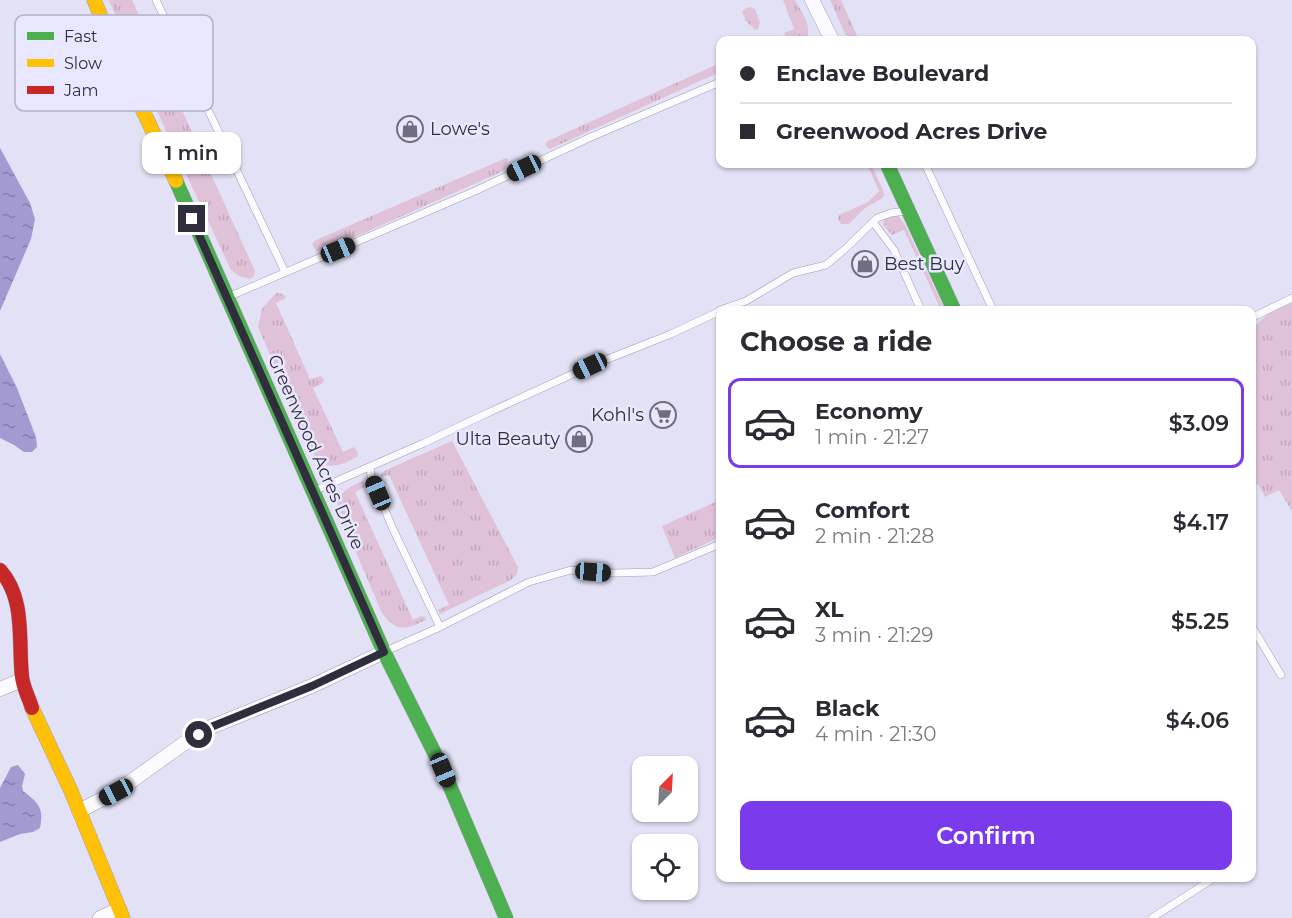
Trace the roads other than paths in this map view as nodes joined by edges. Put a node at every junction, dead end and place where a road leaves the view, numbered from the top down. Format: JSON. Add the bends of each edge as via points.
{"nodes":[{"id":1,"x":94,"y":0,"type":"edge"},
{"id":2,"x":156,"y":0,"type":"edge"},
{"id":3,"x":812,"y":0,"type":"edge"},
{"id":4,"x":100,"y":15,"type":"edge"},
{"id":5,"x":163,"y":15,"type":"edge"},
{"id":6,"x":830,"y":36,"type":"edge"},
{"id":7,"x":716,"y":84,"type":"edge"},
{"id":8,"x":143,"y":111,"type":"edge"},
{"id":9,"x":209,"y":111,"type":"edge"},
{"id":10,"x":889,"y":168,"type":"edge"},
{"id":11,"x":927,"y":168,"type":"edge"},
{"id":12,"x":909,"y":210,"type":"junction"},
{"id":13,"x":873,"y":222,"type":"junction"},
{"id":14,"x":285,"y":272,"type":"junction"},
{"id":15,"x":227,"y":297,"type":"junction"},
{"id":16,"x":1292,"y":298,"type":"edge"},
{"id":17,"x":733,"y":306,"type":"edge"},
{"id":18,"x":919,"y":306,"type":"edge"},
{"id":19,"x":952,"y":306,"type":"edge"},
{"id":20,"x":991,"y":306,"type":"edge"},
{"id":21,"x":716,"y":313,"type":"edge"},
{"id":22,"x":1256,"y":316,"type":"edge"},
{"id":23,"x":370,"y":467,"type":"junction"},
{"id":24,"x":313,"y":491,"type":"junction"},
{"id":25,"x":716,"y":546,"type":"edge"},
{"id":26,"x":0,"y":570,"type":"edge"},
{"id":27,"x":440,"y":627,"type":"junction"},
{"id":28,"x":1256,"y":633,"type":"edge"},
{"id":29,"x":384,"y":652,"type":"junction"},
{"id":30,"x":1281,"y":675,"type":"dead end"},
{"id":31,"x":22,"y":680,"type":"junction"},
{"id":32,"x":0,"y":688,"type":"edge"},
{"id":33,"x":79,"y":811,"type":"junction"},
{"id":34,"x":1208,"y":882,"type":"edge"},
{"id":35,"x":121,"y":913,"type":"edge"},
{"id":36,"x":100,"y":918,"type":"edge"},
{"id":37,"x":506,"y":918,"type":"edge"},
{"id":38,"x":1152,"y":918,"type":"edge"}],
"edges":[{"from":1,"to":4,"type":"street","name":"Greenwood Acres Drive"},
{"from":2,"to":5,"type":"lane"},
{"from":3,"to":6,"type":"street"},
{"from":7,"to":14,"type":"lane"},
{"from":8,"to":15,"type":"street","name":"Greenwood Acres Drive"},
{"from":9,"to":14,"type":"lane"},
{"from":10,"to":12,"type":"street"},
{"from":11,"to":20,"type":"lane"},
{"from":12,"to":13,"type":"lane"},
{"from":12,"to":19,"type":"street"},
{"from":13,"to":17,"type":"lane","via":[[826,265],[793,273]]},
{"from":13,"to":18,"type":"lane","via":[[894,249]]},
{"from":14,"to":15,"type":"lane"},
{"from":15,"to":24,"type":"street","name":"Greenwood Acres Drive"},
{"from":16,"to":22,"type":"lane"},
{"from":21,"to":23,"type":"lane"},
{"from":23,"to":24,"type":"lane"},
{"from":23,"to":27,"type":"lane","via":[[370,476],[392,527]]},
{"from":24,"to":29,"type":"street","name":"Greenwood Acres Drive"},
{"from":25,"to":27,"type":"lane","via":[[654,572],[571,570],[529,582]]},
{"from":26,"to":31,"type":"street","via":[[8,579],[19,610]]},
{"from":27,"to":29,"type":"lane"},
{"from":28,"to":30,"type":"lane"},
{"from":29,"to":33,"type":"street","via":[[211,727],[116,792]]},
{"from":29,"to":37,"type":"street","name":"Greenwood Acres Drive","via":[[443,770]]},
{"from":31,"to":32,"type":"street"},
{"from":31,"to":33,"type":"street"},
{"from":33,"to":35,"type":"street"},
{"from":34,"to":38,"type":"lane"},
{"from":35,"to":36,"type":"street"}]}
